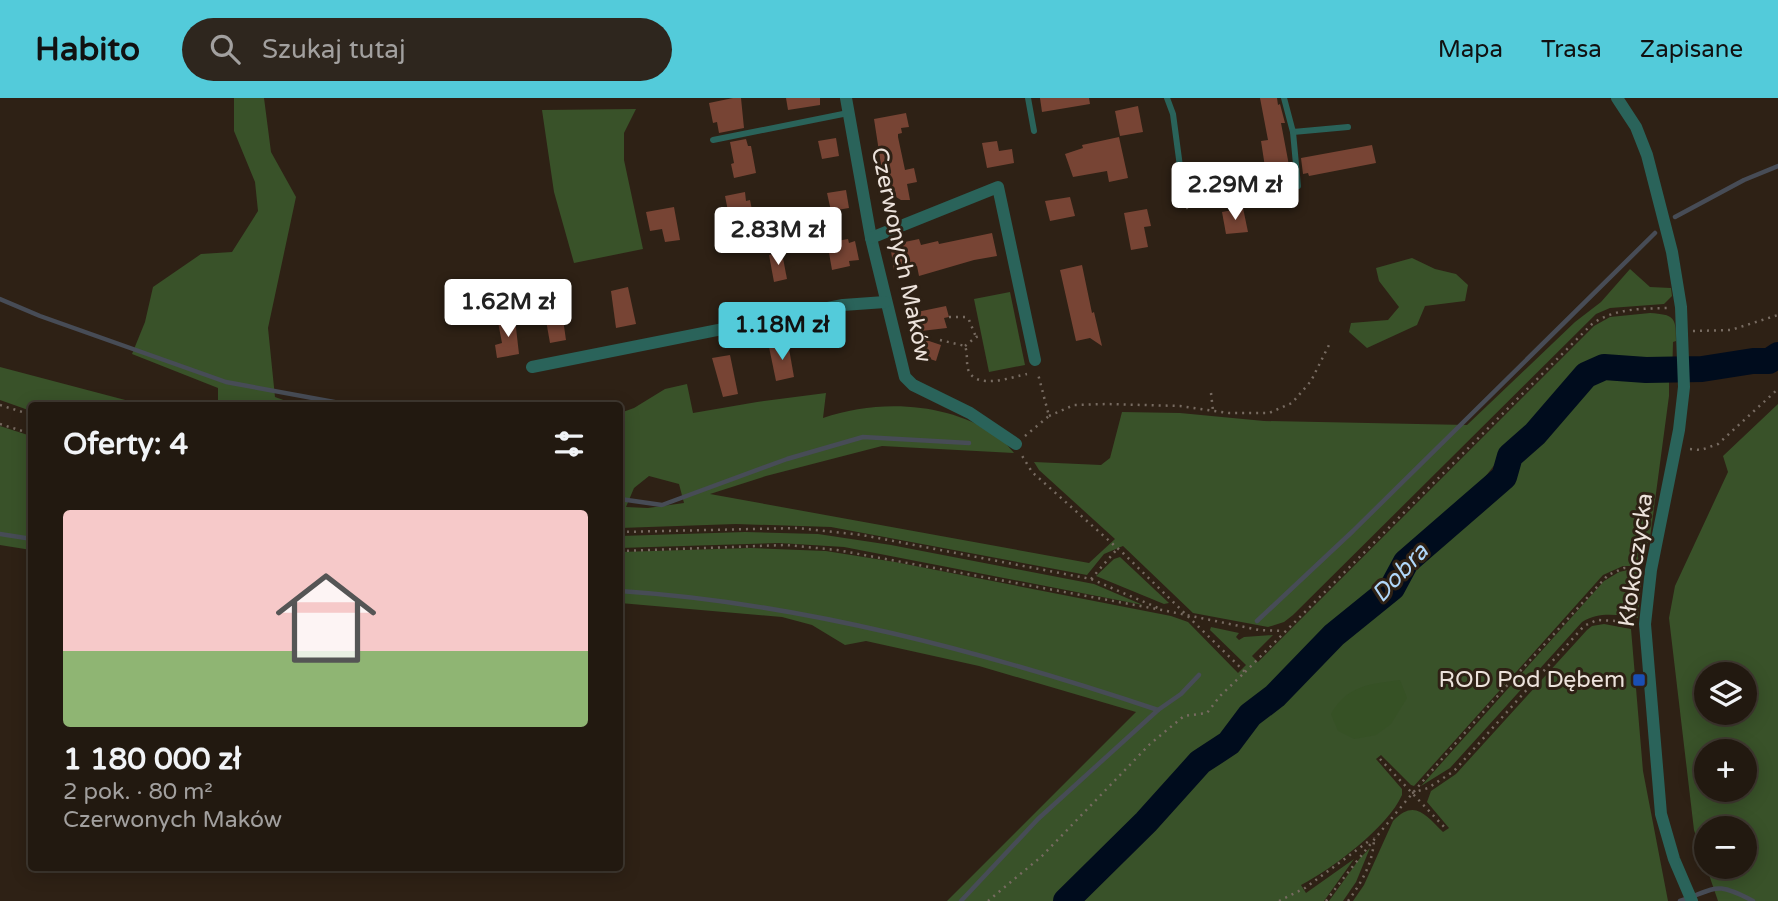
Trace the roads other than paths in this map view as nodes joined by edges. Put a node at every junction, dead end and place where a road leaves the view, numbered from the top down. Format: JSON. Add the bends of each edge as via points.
{"nodes":[{"id":1,"x":846,"y":98,"type":"edge"},
{"id":2,"x":1028,"y":98,"type":"edge"},
{"id":3,"x":1167,"y":98,"type":"edge"},
{"id":4,"x":1284,"y":98,"type":"edge"},
{"id":5,"x":1617,"y":98,"type":"edge"},
{"id":6,"x":849,"y":113,"type":"junction"},
{"id":7,"x":1348,"y":127,"type":"dead end"},
{"id":8,"x":1034,"y":131,"type":"dead end"},
{"id":9,"x":1293,"y":132,"type":"junction"},
{"id":10,"x":713,"y":139,"type":"dead end"},
{"id":11,"x":1181,"y":174,"type":"dead end"},
{"id":12,"x":1298,"y":186,"type":"dead end"},
{"id":13,"x":871,"y":238,"type":"junction"},
{"id":14,"x":885,"y":302,"type":"junction"},
{"id":15,"x":1035,"y":360,"type":"road end"},
{"id":16,"x":532,"y":367,"type":"dead end"},
{"id":17,"x":1016,"y":444,"type":"road end"},
{"id":18,"x":1692,"y":901,"type":"edge"}],
"edges":[{"from":1,"to":6,"type":"street","name":"Czerwonych Maków"},
{"from":2,"to":8,"type":"lane"},
{"from":3,"to":11,"type":"lane"},
{"from":4,"to":9,"type":"lane"},
{"from":5,"to":18,"type":"street","name":"Kłokoczycka","via":[[1647,155],[1681,307],[1684,387],[1645,624],[1661,814]]},
{"from":6,"to":10,"type":"lane"},
{"from":6,"to":13,"type":"street","name":"Czerwonych Maków"},
{"from":7,"to":9,"type":"lane"},
{"from":9,"to":12,"type":"lane"},
{"from":13,"to":14,"type":"street","name":"Czerwonych Maków"},
{"from":13,"to":15,"type":"street","via":[[998,187]]},
{"from":14,"to":16,"type":"street","via":[[843,305]]},
{"from":14,"to":17,"type":"street","name":"Czerwonych Maków","via":[[905,377]]}]}
